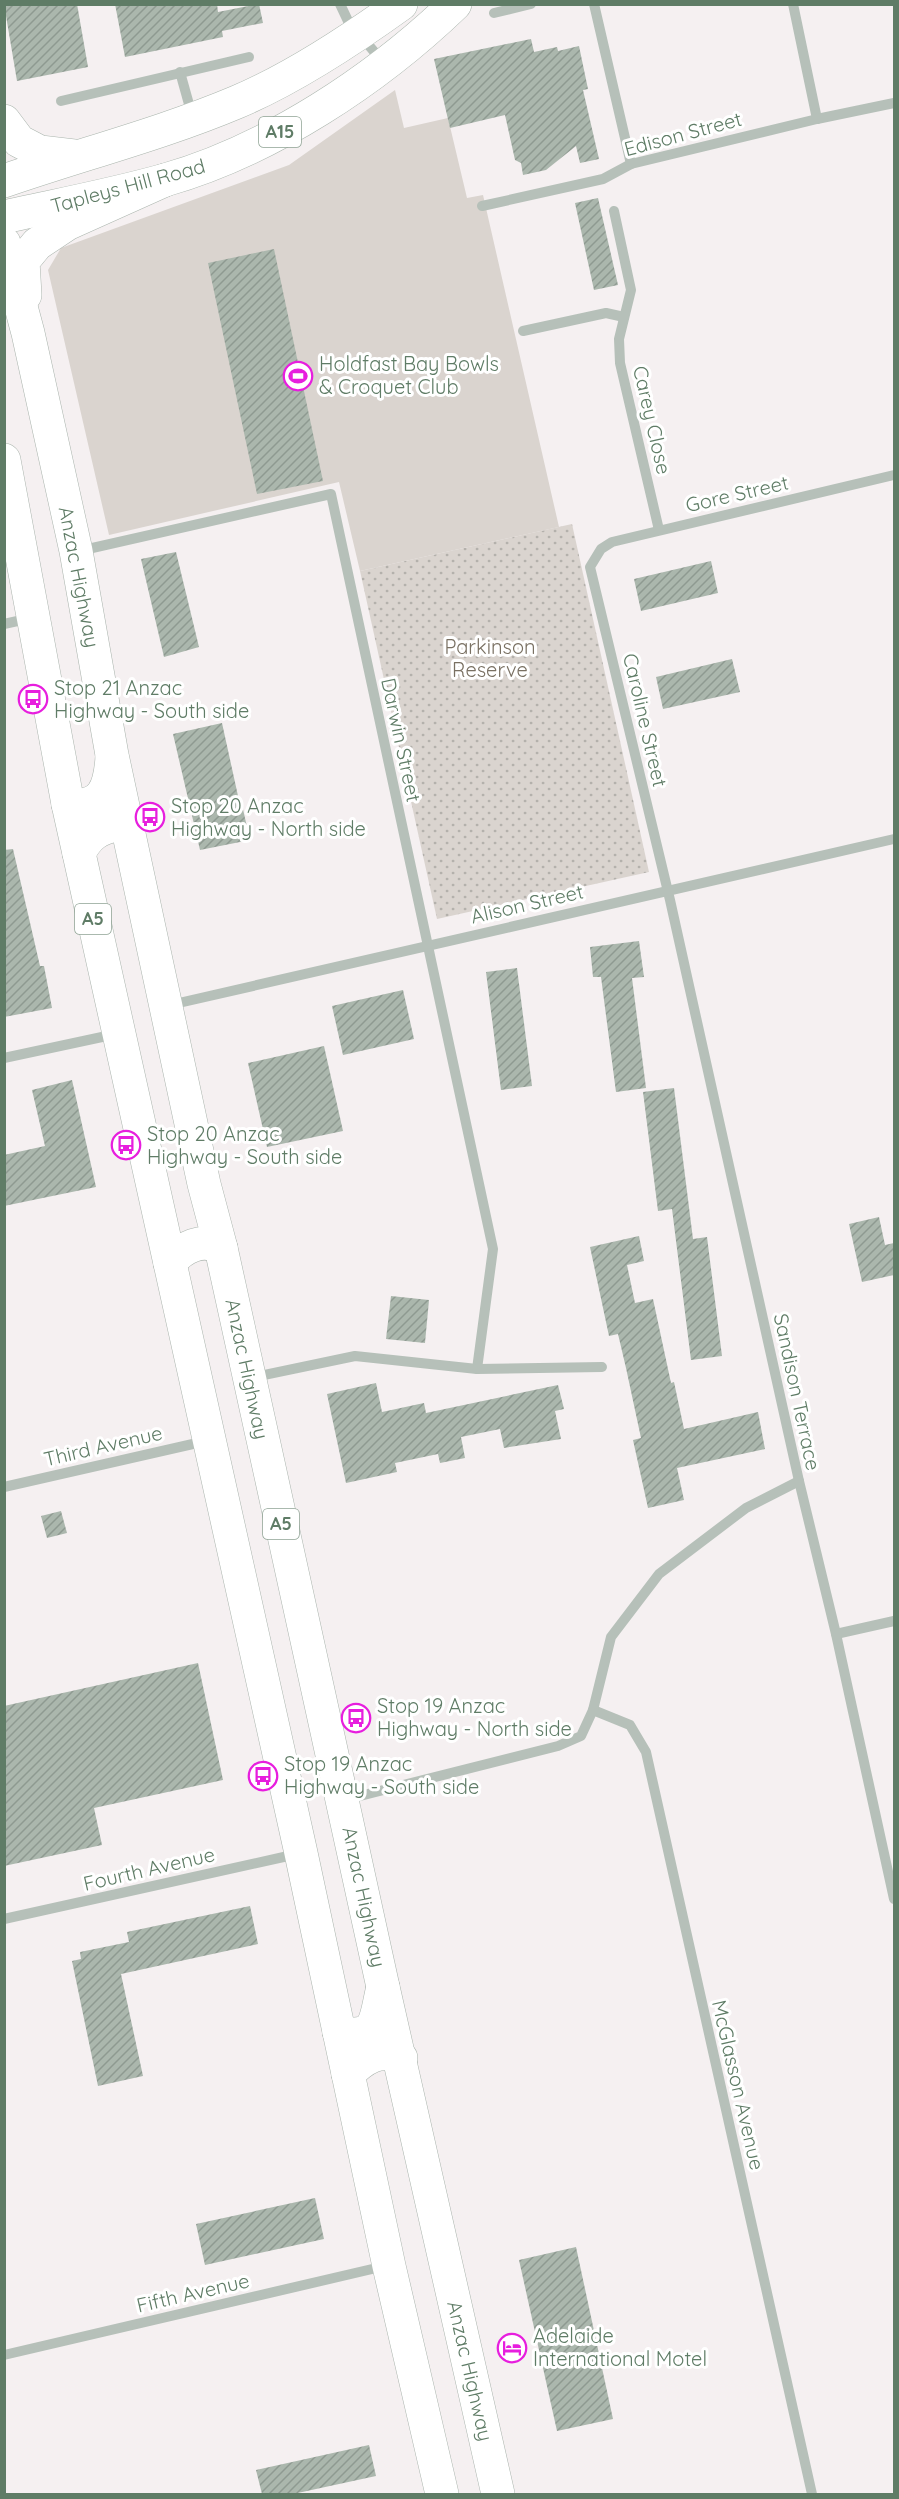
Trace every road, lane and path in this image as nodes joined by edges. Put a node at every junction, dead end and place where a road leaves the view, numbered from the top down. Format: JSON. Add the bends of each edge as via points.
{"nodes":[{"id":1,"x":340,"y":4,"type":"edge"},
{"id":2,"x":401,"y":4,"type":"edge"},
{"id":3,"x":455,"y":4,"type":"edge"},
{"id":4,"x":531,"y":4,"type":"edge"},
{"id":5,"x":594,"y":4,"type":"edge"},
{"id":6,"x":793,"y":4,"type":"edge"},
{"id":7,"x":494,"y":13,"type":"dead end"},
{"id":8,"x":359,"y":34,"type":"junction"},
{"id":9,"x":249,"y":57,"type":"dead end"},
{"id":10,"x":384,"y":63,"type":"junction"},
{"id":11,"x":180,"y":72,"type":"junction"},
{"id":12,"x":61,"y":101,"type":"dead end"},
{"id":13,"x":894,"y":103,"type":"edge"},
{"id":14,"x":817,"y":119,"type":"junction"},
{"id":15,"x":193,"y":120,"type":"junction"},
{"id":16,"x":4,"y":121,"type":"edge"},
{"id":17,"x":76,"y":157,"type":"junction"},
{"id":18,"x":631,"y":164,"type":"junction"},
{"id":19,"x":165,"y":180,"type":"junction"},
{"id":20,"x":4,"y":181,"type":"edge"},
{"id":21,"x":482,"y":206,"type":"dead end"},
{"id":22,"x":614,"y":211,"type":"dead end"},
{"id":23,"x":4,"y":217,"type":"edge"},
{"id":24,"x":4,"y":243,"type":"edge"},
{"id":25,"x":624,"y":317,"type":"junction"},
{"id":26,"x":524,"y":331,"type":"dead end"},
{"id":27,"x":28,"y":333,"type":"junction"},
{"id":28,"x":4,"y":460,"type":"edge"},
{"id":29,"x":894,"y":475,"type":"edge"},
{"id":30,"x":659,"y":530,"type":"junction"},
{"id":31,"x":76,"y":552,"type":"junction"},
{"id":32,"x":594,"y":558,"type":"joint"},
{"id":33,"x":19,"y":621,"type":"edge"},
{"id":34,"x":112,"y":755,"type":"junction"},
{"id":35,"x":68,"y":804,"type":"junction"},
{"id":36,"x":129,"y":831,"type":"junction"},
{"id":37,"x":894,"y":839,"type":"edge"},
{"id":38,"x":79,"y":854,"type":"junction"},
{"id":39,"x":668,"y":891,"type":"junction"},
{"id":40,"x":427,"y":945,"type":"junction"},
{"id":41,"x":167,"y":1006,"type":"junction"},
{"id":42,"x":119,"y":1034,"type":"junction"},
{"id":43,"x":4,"y":1058,"type":"edge"},
{"id":44,"x":204,"y":1184,"type":"junction"},
{"id":45,"x":160,"y":1219,"type":"junction"},
{"id":46,"x":221,"y":1248,"type":"junction"},
{"id":47,"x":170,"y":1263,"type":"junction"},
{"id":48,"x":602,"y":1367,"type":"dead end"},
{"id":49,"x":477,"y":1369,"type":"junction"},
{"id":50,"x":249,"y":1378,"type":"junction"},
{"id":51,"x":210,"y":1440,"type":"junction"},
{"id":52,"x":799,"y":1481,"type":"junction"},
{"id":53,"x":4,"y":1488,"type":"edge"},
{"id":54,"x":894,"y":1621,"type":"edge"},
{"id":55,"x":836,"y":1634,"type":"junction"},
{"id":56,"x":593,"y":1710,"type":"junction"},
{"id":57,"x":343,"y":1801,"type":"junction"},
{"id":58,"x":301,"y":1853,"type":"junction"},
{"id":59,"x":894,"y":1899,"type":"edge"},
{"id":60,"x":4,"y":1919,"type":"edge"},
{"id":61,"x":383,"y":1987,"type":"junction"},
{"id":62,"x":339,"y":2032,"type":"junction"},
{"id":63,"x":401,"y":2058,"type":"junction"},
{"id":64,"x":348,"y":2074,"type":"junction"},
{"id":65,"x":389,"y":2266,"type":"junction"},
{"id":66,"x":4,"y":2355,"type":"edge"},
{"id":67,"x":442,"y":2494,"type":"edge"},
{"id":68,"x":498,"y":2494,"type":"edge"},
{"id":69,"x":812,"y":2494,"type":"edge"}],
"edges":[{"from":1,"to":8,"type":"street"},
{"from":2,"to":8,"type":"main road","name":"Tapleys Hill Road","number":"A15"},
{"from":3,"to":10,"type":"main road","name":"Tapleys Hill Road","number":"A15"},
{"from":4,"to":7,"type":"street"},
{"from":5,"to":18,"type":"street"},
{"from":6,"to":14,"type":"street"},
{"from":8,"to":10,"type":"street"},
{"from":8,"to":15,"type":"main road","name":"Tapleys Hill Road","number":"A15","via":[[240,102]]},
{"from":9,"to":11,"type":"street"},
{"from":10,"to":19,"type":"main road","name":"Tapleys Hill Road","number":"A15","via":[[295,125],[222,160]]},
{"from":11,"to":12,"type":"street"},
{"from":11,"to":15,"type":"street"},
{"from":13,"to":14,"type":"street","name":"Edison Street"},
{"from":14,"to":18,"type":"street","name":"Edison Street"},
{"from":15,"to":17,"type":"main road","name":"Tapleys Hill Road","number":"A15"},
{"from":16,"to":17,"type":"main road","via":[[19,141],[33,149]]},
{"from":17,"to":20,"type":"main road","name":"Tapleys Hill Road","number":"A15"},
{"from":18,"to":21,"type":"street","name":"Edison Street","via":[[603,179]]},
{"from":19,"to":23,"type":"main road","name":"Tapleys Hill Road","number":"A15"},
{"from":19,"to":27,"type":"main road","via":[[67,224],[37,244],[23,261]]},
{"from":22,"to":25,"type":"street","name":"Carey Close","via":[[631,290]]},
{"from":24,"to":27,"type":"main road","name":"Anzac Highway","number":"A5"},
{"from":25,"to":26,"type":"street","via":[[606,313]]},
{"from":25,"to":30,"type":"street","name":"Carey Close","via":[[619,339],[620,363]]},
{"from":27,"to":31,"type":"main road","name":"Anzac Highway","number":"A5"},
{"from":28,"to":33,"type":"main road","number":"A5"},
{"from":29,"to":30,"type":"street","name":"Gore Street"},
{"from":30,"to":32,"type":"street","name":"Gore Street","via":[[612,542]]},
{"from":31,"to":34,"type":"main road","name":"Anzac Highway","number":"A5"},
{"from":31,"to":40,"type":"street","name":"Darwin Street","via":[[331,494]]},
{"from":32,"to":39,"type":"street","name":"Caroline Street","via":[[590,567]]},
{"from":33,"to":35,"type":"main road","number":"A5"},
{"from":34,"to":35,"type":"main road","via":[[110,779],[103,794],[82,807]]},
{"from":34,"to":36,"type":"main road","name":"Anzac Highway","number":"A5"},
{"from":35,"to":38,"type":"main road","number":"A5"},
{"from":36,"to":38,"type":"main road","via":[[118,824],[102,829],[87,838]]},
{"from":36,"to":41,"type":"main road","name":"Anzac Highway","number":"A5"},
{"from":37,"to":39,"type":"street","name":"Alison Street"},
{"from":38,"to":42,"type":"main road","number":"A5"},
{"from":39,"to":40,"type":"street","name":"Alison Street"},
{"from":39,"to":52,"type":"street","name":"Sandison Terrace"},
{"from":40,"to":41,"type":"street","name":"Alison Street"},
{"from":40,"to":49,"type":"street","name":"Darwin Street","via":[[493,1249]]},
{"from":41,"to":44,"type":"main road","name":"Anzac Highway","number":"A5"},
{"from":42,"to":43,"type":"street"},
{"from":42,"to":45,"type":"main road","number":"A5"},
{"from":44,"to":45,"type":"main road","via":[[195,1213],[186,1218]]},
{"from":44,"to":46,"type":"main road","name":"Anzac Highway","number":"A5"},
{"from":45,"to":47,"type":"main road","number":"A5"},
{"from":46,"to":47,"type":"main road","via":[[212,1242],[197,1244],[178,1251]]},
{"from":46,"to":50,"type":"main road","name":"Anzac Highway","number":"A5"},
{"from":47,"to":51,"type":"main road","number":"A5"},
{"from":48,"to":49,"type":"street"},
{"from":49,"to":50,"type":"street","via":[[356,1356]]},
{"from":50,"to":57,"type":"main road","name":"Anzac Highway","number":"A5"},
{"from":51,"to":53,"type":"street","name":"Third Avenue"},
{"from":51,"to":58,"type":"main road","number":"A5"},
{"from":52,"to":55,"type":"street","name":"Sandison Terrace"},
{"from":52,"to":56,"type":"street","via":[[746,1508],[659,1574],[611,1637]]},
{"from":54,"to":55,"type":"street"},
{"from":55,"to":59,"type":"street","name":"Sandison Terrace"},
{"from":56,"to":57,"type":"street","via":[[581,1736],[558,1746]]},
{"from":56,"to":69,"type":"street","name":"McGlasson Avenue","via":[[630,1725],[646,1752]]},
{"from":57,"to":61,"type":"main road","name":"Anzac Highway","number":"A5"},
{"from":58,"to":60,"type":"street","name":"Fourth Avenue"},
{"from":58,"to":62,"type":"main road","number":"A5"},
{"from":61,"to":62,"type":"main road","via":[[373,2025],[363,2034]]},
{"from":61,"to":63,"type":"main road","name":"Anzac Highway","number":"A5"},
{"from":62,"to":64,"type":"main road","number":"A5"},
{"from":63,"to":64,"type":"main road","via":[[377,2055],[362,2060]]},
{"from":63,"to":68,"type":"main road","name":"Anzac Highway","number":"A5"},
{"from":64,"to":65,"type":"main road","number":"A5"},
{"from":65,"to":66,"type":"street","name":"Fifth Avenue"},
{"from":65,"to":67,"type":"main road","number":"A5"}]}
